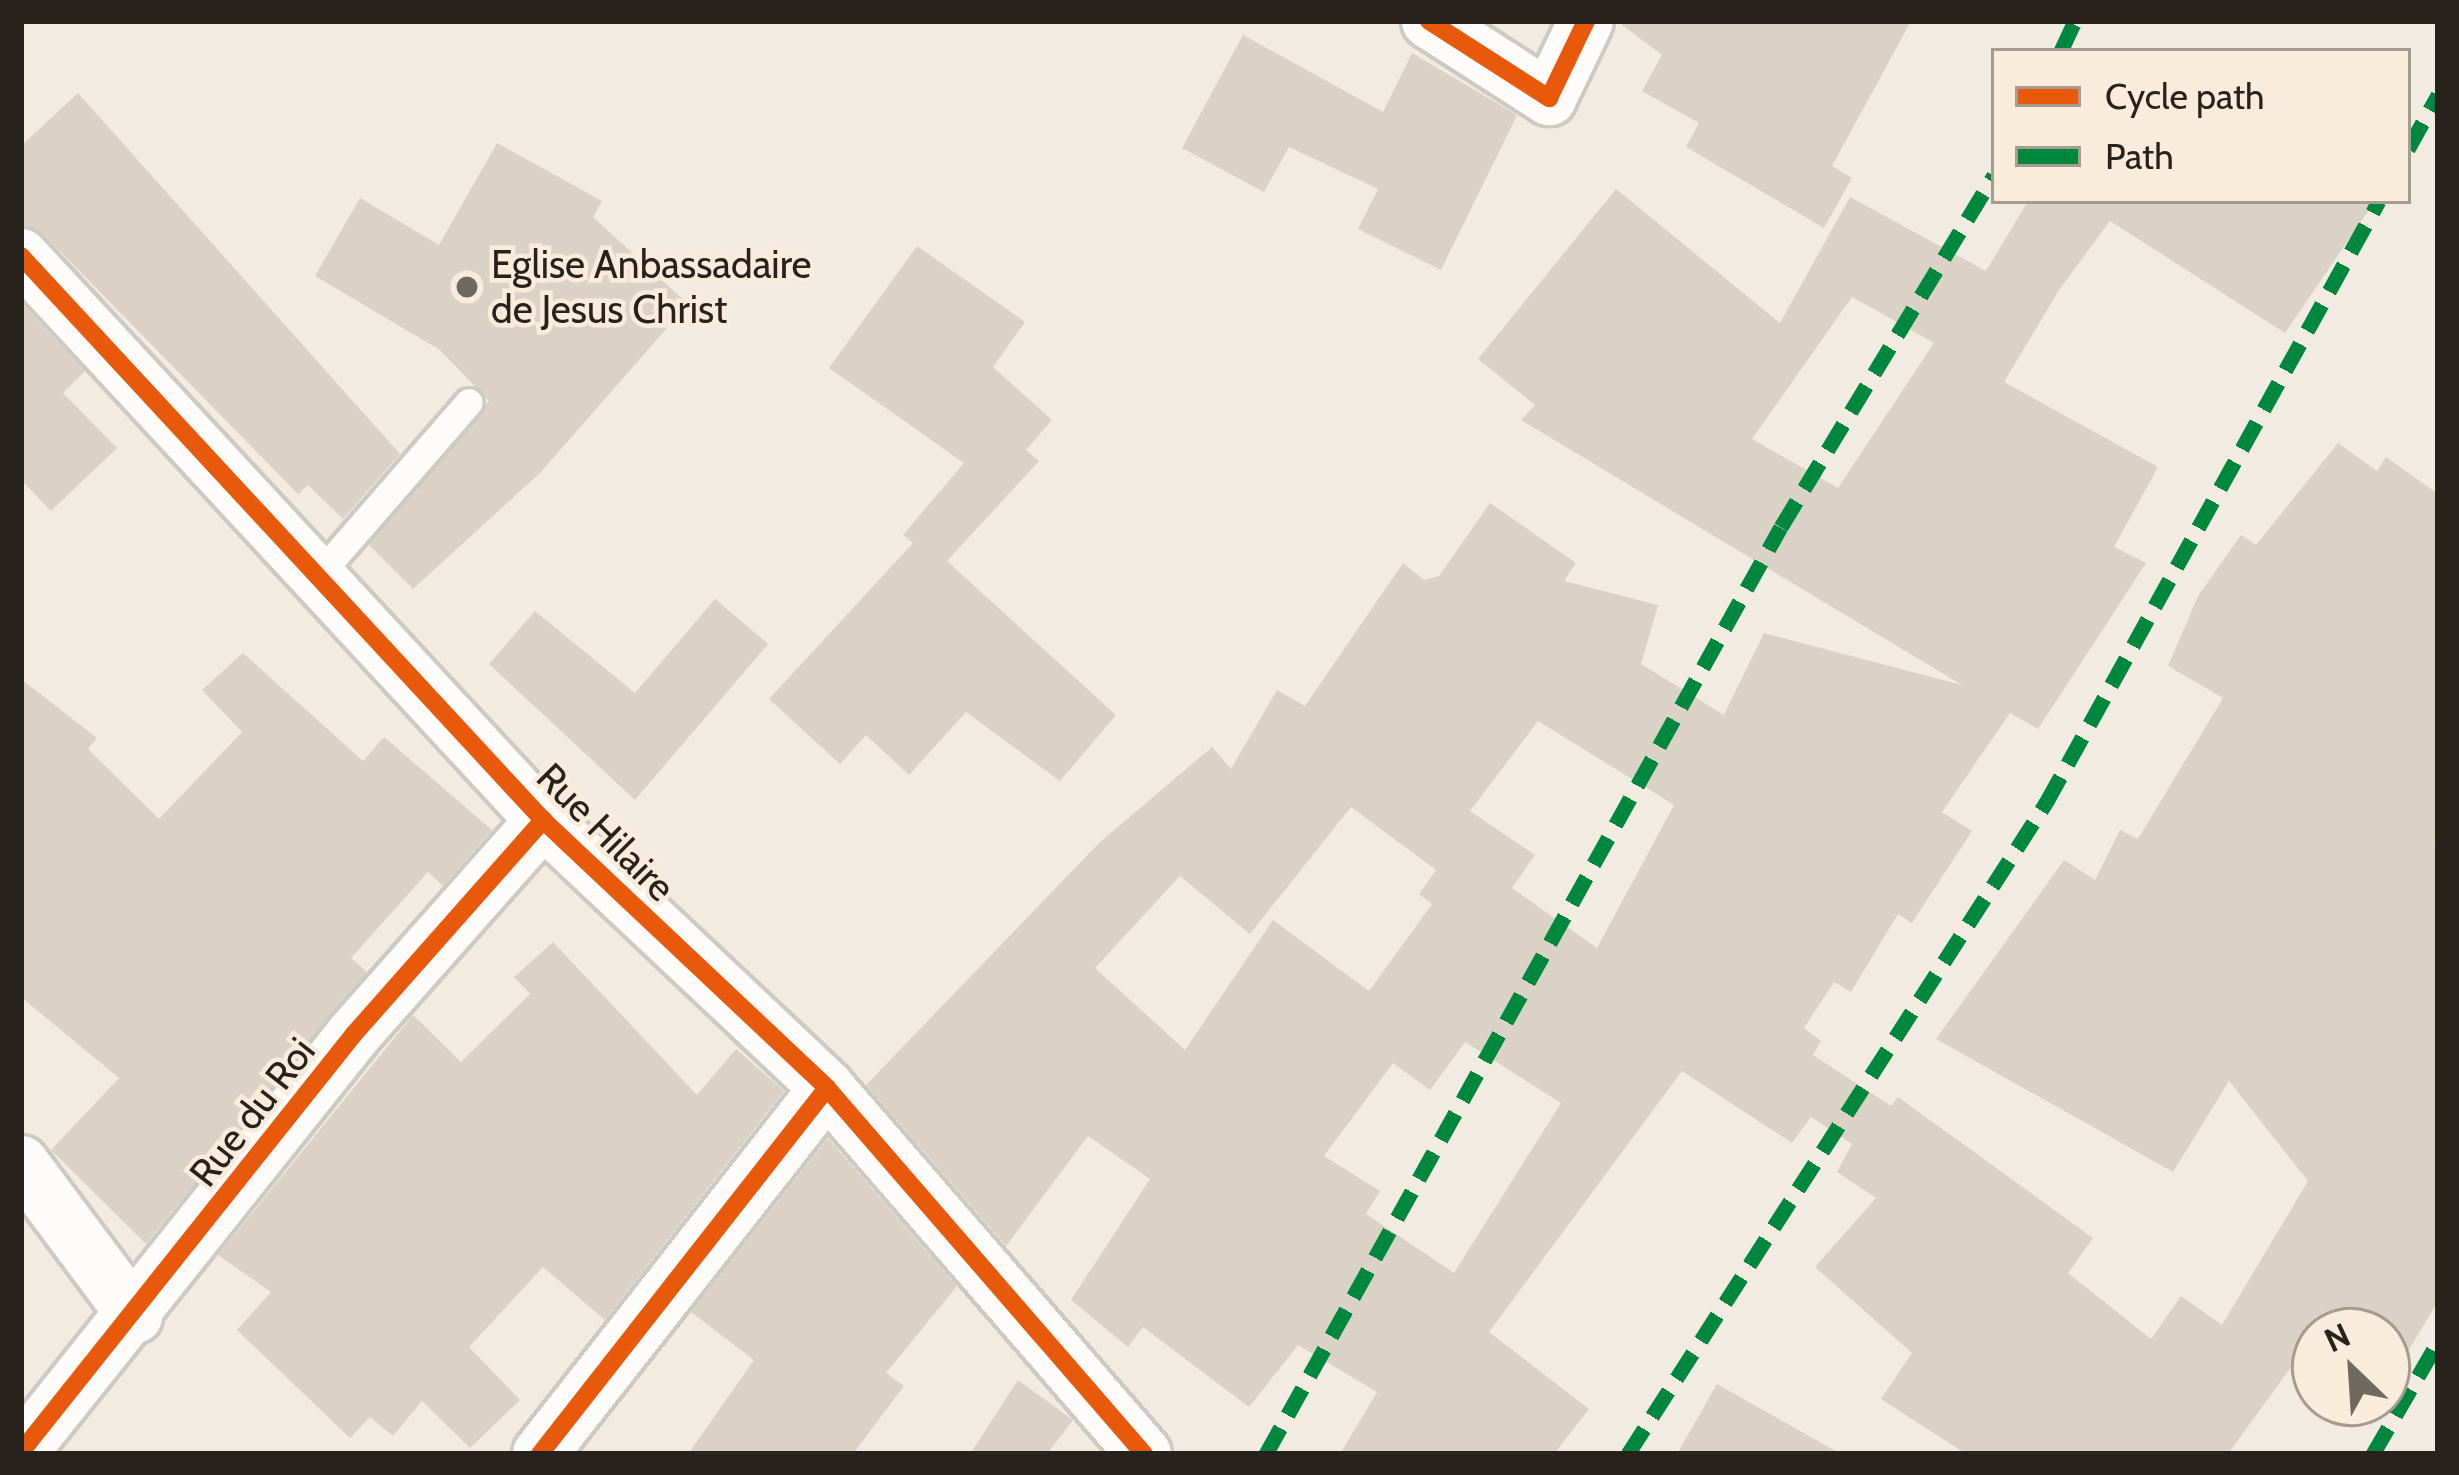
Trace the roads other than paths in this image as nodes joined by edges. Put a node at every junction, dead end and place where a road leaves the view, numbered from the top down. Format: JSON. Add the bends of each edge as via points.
{"nodes":[{"id":1,"x":1429,"y":21,"type":"edge"},
{"id":2,"x":1586,"y":21,"type":"edge"},
{"id":3,"x":21,"y":256,"type":"edge"},
{"id":4,"x":469,"y":402,"type":"dead end"},
{"id":5,"x":321,"y":572,"type":"junction"},
{"id":6,"x":543,"y":820,"type":"junction"},
{"id":7,"x":827,"y":1088,"type":"junction"},
{"id":8,"x":29,"y":1186,"type":"edge"},
{"id":9,"x":134,"y":1316,"type":"junction"},
{"id":10,"x":21,"y":1452,"type":"edge"},
{"id":11,"x":541,"y":1454,"type":"edge"},
{"id":12,"x":1144,"y":1454,"type":"edge"}],
"edges":[{"from":1,"to":2,"type":"street","via":[[1549,98]]},
{"from":3,"to":5,"type":"street","name":"Rue Hilaire"},
{"from":4,"to":5,"type":"lane"},
{"from":5,"to":6,"type":"street","name":"Rue Hilaire"},
{"from":6,"to":7,"type":"street","name":"Rue Hilaire"},
{"from":6,"to":9,"type":"street","name":"Rue du Roi","via":[[354,1034]]},
{"from":7,"to":11,"type":"street"},
{"from":7,"to":12,"type":"street","name":"Rue Hilaire"},
{"from":8,"to":9,"type":"street"},
{"from":9,"to":10,"type":"street","name":"Rue du Roi"}]}
